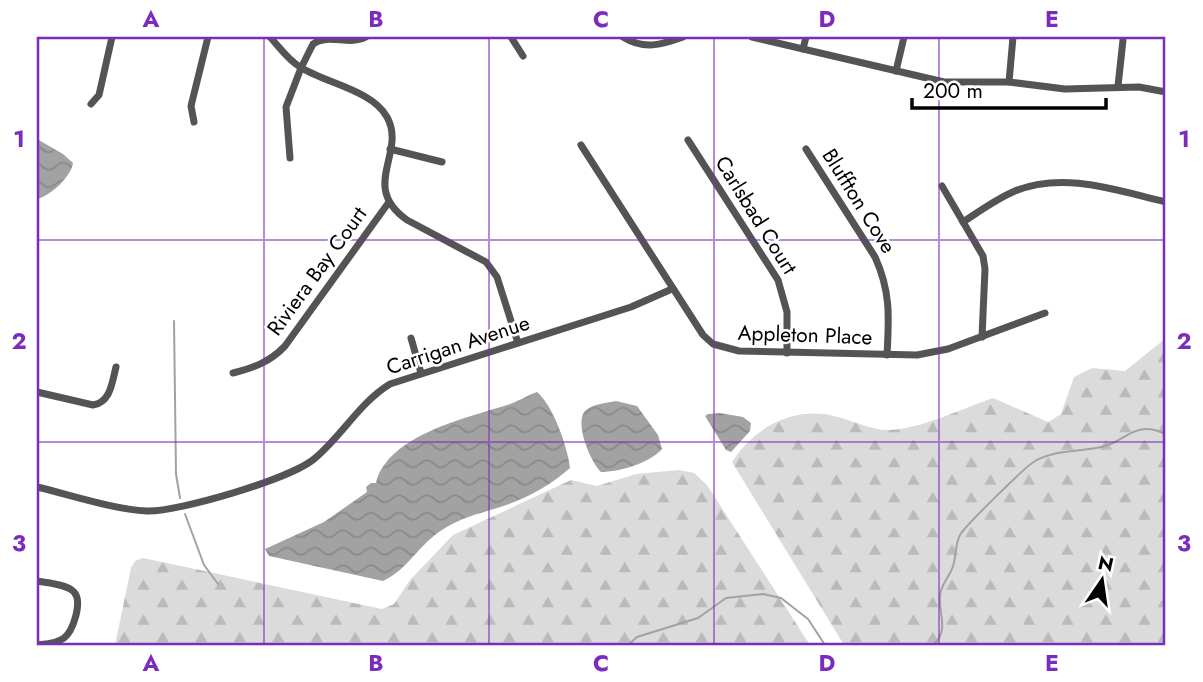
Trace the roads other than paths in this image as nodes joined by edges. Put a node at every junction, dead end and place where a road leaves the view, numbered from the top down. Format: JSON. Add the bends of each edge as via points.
{"nodes":[{"id":1,"x":112,"y":37,"type":"edge"},
{"id":2,"x":208,"y":37,"type":"edge"},
{"id":3,"x":271,"y":37,"type":"edge"},
{"id":4,"x":366,"y":37,"type":"edge"},
{"id":5,"x":511,"y":37,"type":"edge"},
{"id":6,"x":623,"y":37,"type":"edge"},
{"id":7,"x":683,"y":37,"type":"edge"},
{"id":8,"x":752,"y":37,"type":"edge"},
{"id":9,"x":806,"y":37,"type":"edge"},
{"id":10,"x":904,"y":37,"type":"edge"},
{"id":11,"x":1013,"y":37,"type":"edge"},
{"id":12,"x":1123,"y":40,"type":"dead end"},
{"id":13,"x":803,"y":49,"type":"junction"},
{"id":14,"x":523,"y":56,"type":"dead end"},
{"id":15,"x":301,"y":68,"type":"junction"},
{"id":16,"x":895,"y":71,"type":"junction"},
{"id":17,"x":1009,"y":82,"type":"junction"},
{"id":18,"x":1118,"y":86,"type":"junction"},
{"id":19,"x":1166,"y":92,"type":"edge"},
{"id":20,"x":91,"y":104,"type":"dead end"},
{"id":21,"x":194,"y":122,"type":"dead end"},
{"id":22,"x":688,"y":140,"type":"dead end"},
{"id":23,"x":581,"y":145,"type":"dead end"},
{"id":24,"x":390,"y":149,"type":"junction"},
{"id":25,"x":806,"y":149,"type":"dead end"},
{"id":26,"x":290,"y":158,"type":"dead end"},
{"id":27,"x":442,"y":162,"type":"dead end"},
{"id":28,"x":942,"y":186,"type":"dead end"},
{"id":29,"x":389,"y":202,"type":"junction"},
{"id":30,"x":1166,"y":202,"type":"edge"},
{"id":31,"x":964,"y":222,"type":"junction"},
{"id":32,"x":672,"y":289,"type":"junction"},
{"id":33,"x":1045,"y":313,"type":"dead end"},
{"id":34,"x":982,"y":337,"type":"junction"},
{"id":35,"x":411,"y":338,"type":"dead end"},
{"id":36,"x":518,"y":343,"type":"junction"},
{"id":37,"x":787,"y":353,"type":"junction"},
{"id":38,"x":887,"y":355,"type":"junction"},
{"id":39,"x":116,"y":367,"type":"dead end"},
{"id":40,"x":233,"y":373,"type":"dead end"},
{"id":41,"x":421,"y":373,"type":"junction"},
{"id":42,"x":37,"y":392,"type":"edge"},
{"id":43,"x":37,"y":487,"type":"edge"},
{"id":44,"x":37,"y":581,"type":"edge"},
{"id":45,"x":37,"y":645,"type":"edge"}],
"edges":[{"from":1,"to":20,"type":"street","via":[[99,95]]},
{"from":2,"to":21,"type":"street","via":[[191,106]]},
{"from":3,"to":15,"type":"street"},
{"from":4,"to":15,"type":"street","via":[[357,42],[318,41]]},
{"from":5,"to":14,"type":"street"},
{"from":6,"to":7,"type":"street","via":[[654,46]]},
{"from":8,"to":13,"type":"street"},
{"from":9,"to":13,"type":"street"},
{"from":10,"to":16,"type":"street"},
{"from":11,"to":17,"type":"street"},
{"from":12,"to":18,"type":"street"},
{"from":13,"to":16,"type":"street"},
{"from":15,"to":24,"type":"street","via":[[377,104],[389,120]]},
{"from":15,"to":26,"type":"street","via":[[286,107]]},
{"from":16,"to":17,"type":"street","via":[[944,82]]},
{"from":17,"to":18,"type":"street","via":[[1065,89]]},
{"from":18,"to":19,"type":"street"},
{"from":22,"to":37,"type":"street","name":"Carlsbad Court","via":[[778,280],[787,312]]},
{"from":23,"to":32,"type":"street","name":"Appleton Place"},
{"from":24,"to":27,"type":"street"},
{"from":24,"to":29,"type":"street","via":[[384,180]]},
{"from":25,"to":38,"type":"street","name":"Bluffton Cove","via":[[883,274],[889,311]]},
{"from":28,"to":31,"type":"street"},
{"from":29,"to":36,"type":"street","via":[[407,219],[486,262],[497,277]]},
{"from":29,"to":40,"type":"street","name":"Riviera Bay Court","via":[[285,346],[265,363]]},
{"from":30,"to":31,"type":"street","via":[[1087,184],[1054,183],[1017,190]]},
{"from":31,"to":34,"type":"street","via":[[984,256]]},
{"from":32,"to":36,"type":"street","name":"Carrigan Avenue"},
{"from":32,"to":37,"type":"street","name":"Appleton Place","via":[[713,344],[739,351]]},
{"from":33,"to":34,"type":"street","name":"Appleton Place"},
{"from":34,"to":38,"type":"street","name":"Appleton Place","via":[[917,355]]},
{"from":35,"to":41,"type":"street"},
{"from":36,"to":41,"type":"street","name":"Carrigan Avenue"},
{"from":37,"to":38,"type":"street","name":"Appleton Place"},
{"from":39,"to":42,"type":"street","via":[[108,395],[100,404]]},
{"from":41,"to":43,"type":"street","name":"Carrigan Avenue","via":[[379,391],[328,446],[295,471],[178,508],[131,509]]},
{"from":44,"to":45,"type":"street","via":[[69,588],[78,602],[67,636]]}]}
